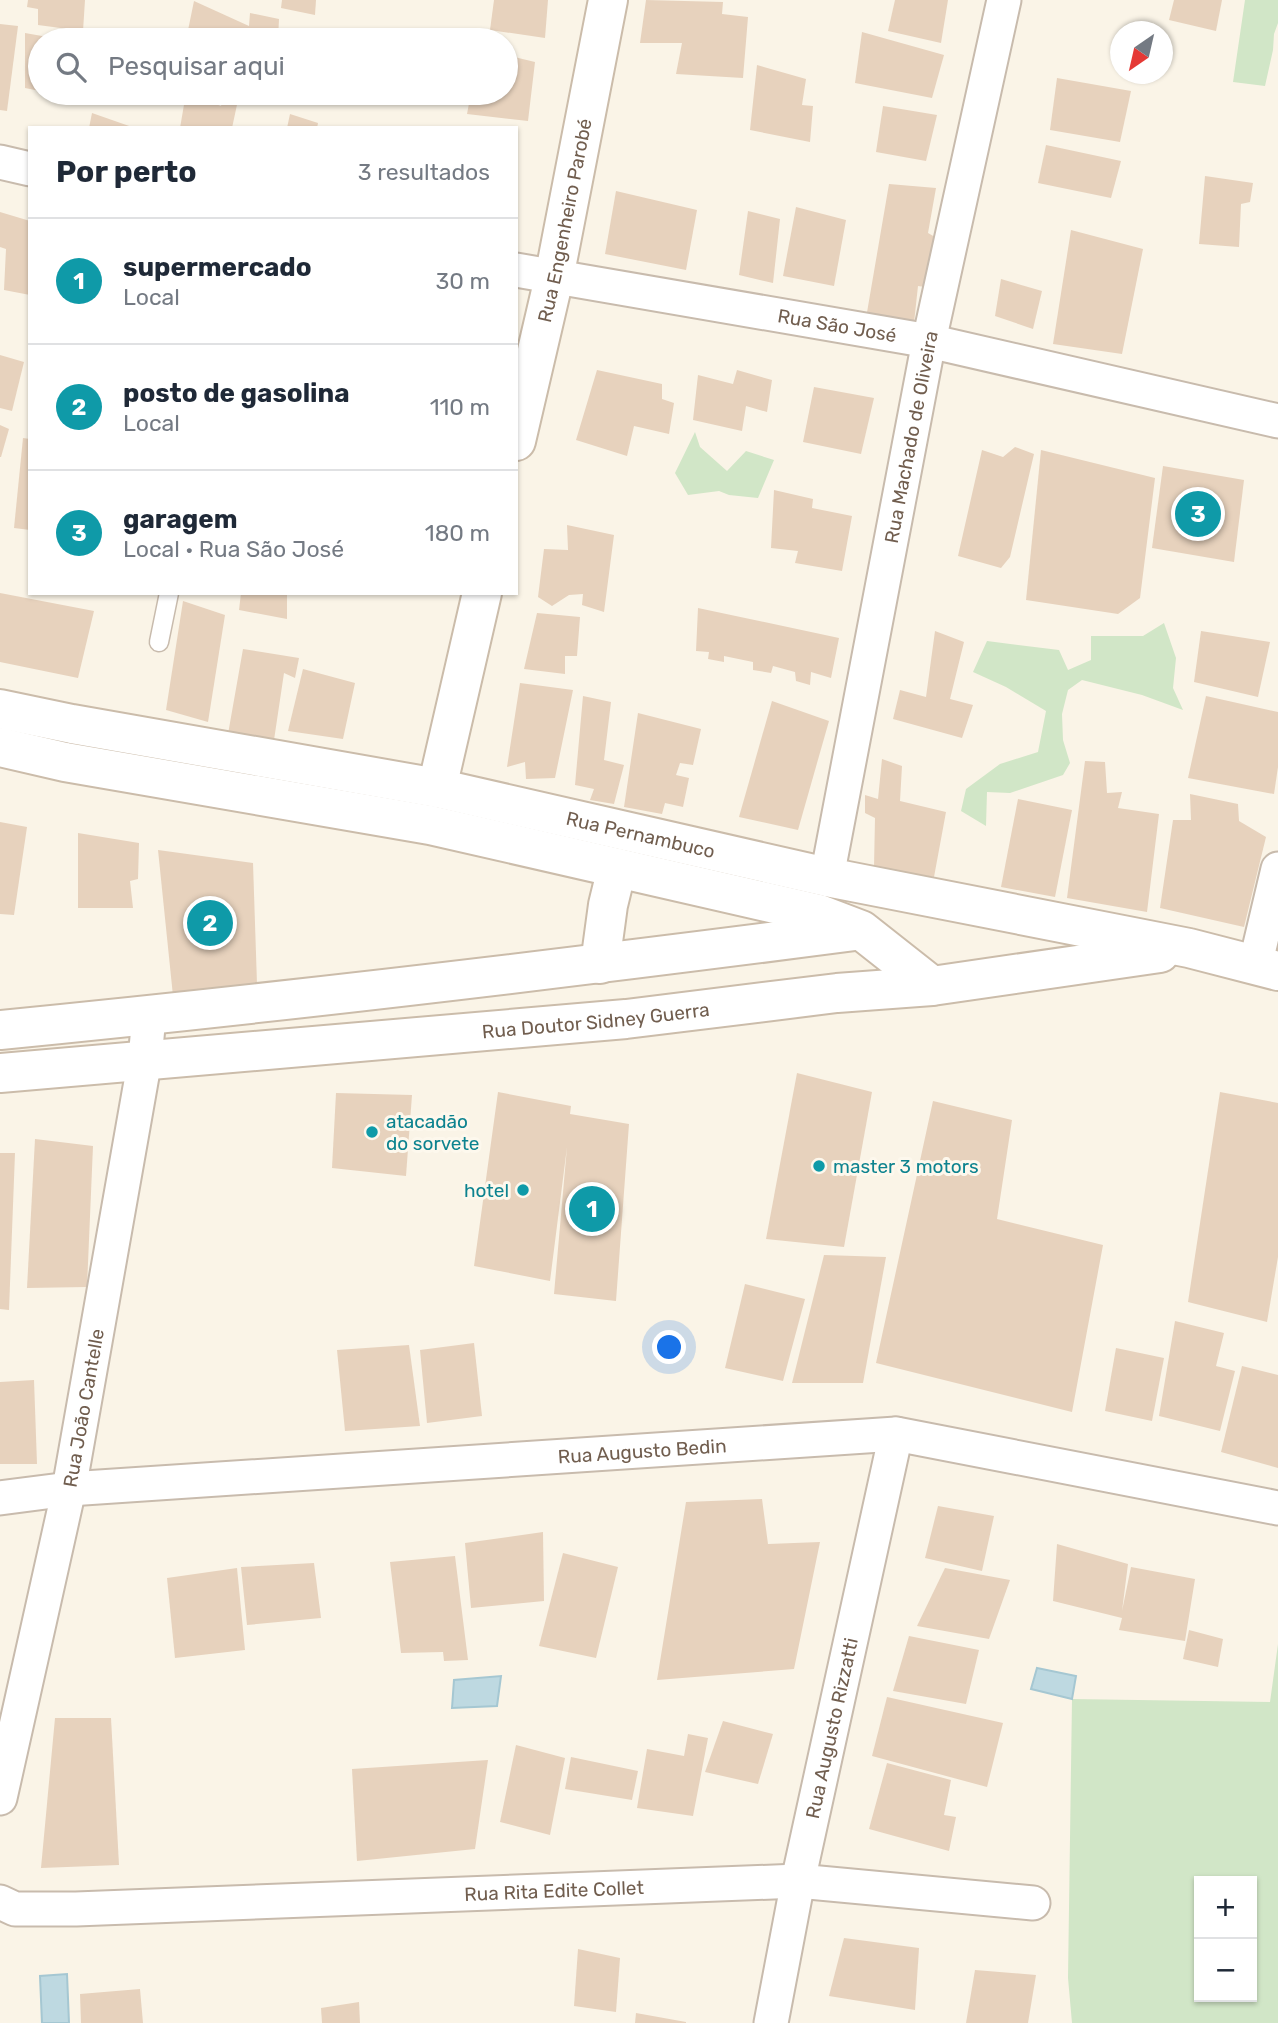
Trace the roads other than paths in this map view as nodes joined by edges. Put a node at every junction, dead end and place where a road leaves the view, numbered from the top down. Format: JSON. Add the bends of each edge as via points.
{"nodes":[{"id":1,"x":608,"y":0,"type":"edge"},
{"id":2,"x":1004,"y":0,"type":"edge"},
{"id":3,"x":0,"y":162,"type":"edge"},
{"id":4,"x":28,"y":169,"type":"edge"},
{"id":5,"x":518,"y":270,"type":"edge"},
{"id":6,"x":554,"y":278,"type":"junction"},
{"id":7,"x":929,"y":341,"type":"junction"},
{"id":8,"x":1278,"y":421,"type":"edge"},
{"id":9,"x":518,"y":433,"type":"edge"},
{"id":10,"x":169,"y":595,"type":"edge"},
{"id":11,"x":482,"y":595,"type":"edge"},
{"id":12,"x":159,"y":642,"type":"dead end"},
{"id":13,"x":0,"y":709,"type":"edge"},
{"id":14,"x":0,"y":747,"type":"edge"},
{"id":15,"x":437,"y":788,"type":"junction"},
{"id":16,"x":617,"y":868,"type":"junction"},
{"id":17,"x":1278,"y":869,"type":"edge"},
{"id":18,"x":827,"y":877,"type":"junction"},
{"id":19,"x":916,"y":894,"type":"junction"},
{"id":20,"x":861,"y":930,"type":"junction"},
{"id":21,"x":1189,"y":948,"type":"junction"},
{"id":22,"x":600,"y":964,"type":"junction"},
{"id":23,"x":1267,"y":969,"type":"edge"},
{"id":24,"x":932,"y":986,"type":"junction"},
{"id":25,"x":149,"y":1016,"type":"junction"},
{"id":26,"x":0,"y":1030,"type":"edge"},
{"id":27,"x":145,"y":1059,"type":"junction"},
{"id":28,"x":0,"y":1073,"type":"edge"},
{"id":29,"x":897,"y":1434,"type":"junction"},
{"id":30,"x":69,"y":1489,"type":"junction"},
{"id":31,"x":0,"y":1498,"type":"edge"},
{"id":32,"x":1278,"y":1508,"type":"edge"},
{"id":33,"x":0,"y":1798,"type":"edge"},
{"id":34,"x":798,"y":1881,"type":"junction"},
{"id":35,"x":0,"y":1902,"type":"edge"},
{"id":36,"x":1033,"y":1903,"type":"dead end"},
{"id":37,"x":771,"y":2023,"type":"edge"}],
"edges":[{"from":1,"to":6,"type":"main road","name":"Rua Engenheiro Parobé"},
{"from":2,"to":7,"type":"street","name":"Rua Machado de Oliveira"},
{"from":3,"to":4,"type":"street"},
{"from":5,"to":6,"type":"street","name":"Rua São José"},
{"from":6,"to":7,"type":"street","name":"Rua São José"},
{"from":6,"to":9,"type":"main road","name":"Rua Engenheiro Parobé"},
{"from":7,"to":8,"type":"street","name":"Rua São José"},
{"from":7,"to":18,"type":"street","name":"Rua Machado de Oliveira"},
{"from":10,"to":12,"type":"lane"},
{"from":11,"to":15,"type":"main road"},
{"from":13,"to":15,"type":"main road","name":"Rua Pernambuco"},
{"from":14,"to":16,"type":"main road","name":"Rua Pernambuco","via":[[430,825]]},
{"from":15,"to":18,"type":"main road","name":"Rua Pernambuco"},
{"from":16,"to":20,"type":"main road","name":"Rua Pernambuco","via":[[819,914]]},
{"from":16,"to":22,"type":"main road"},
{"from":17,"to":23,"type":"street"},
{"from":18,"to":19,"type":"main road","name":"Rua Pernambuco"},
{"from":19,"to":20,"type":"main road"},
{"from":19,"to":21,"type":"main road","name":"Rua Pernambuco"},
{"from":20,"to":22,"type":"main road"},
{"from":20,"to":24,"type":"main road","name":"Rua Pernambuco"},
{"from":21,"to":23,"type":"main road","name":"Rua Pernambuco"},
{"from":21,"to":24,"type":"main road","name":"Rua Doutor Sidney Guerra"},
{"from":22,"to":25,"type":"main road"},
{"from":24,"to":27,"type":"main road","name":"Rua Doutor Sidney Guerra","via":[[626,1018]]},
{"from":25,"to":26,"type":"main road"},
{"from":25,"to":27,"type":"street","name":"Rua João Cantelle"},
{"from":27,"to":28,"type":"main road","name":"Rua Doutor Sidney Guerra"},
{"from":27,"to":30,"type":"street","name":"Rua João Cantelle"},
{"from":29,"to":30,"type":"street","name":"Rua Augusto Bedin"},
{"from":29,"to":32,"type":"street","name":"Rua Augusto Bedin"},
{"from":29,"to":34,"type":"street","name":"Rua Augusto Rizzatti"},
{"from":30,"to":31,"type":"street","name":"Rua Augusto Bedin"},
{"from":30,"to":33,"type":"street","name":"Rua João Cantelle"},
{"from":34,"to":35,"type":"street","name":"Rua Rita Edite Collet","via":[[76,1909],[15,1909]]},
{"from":34,"to":36,"type":"street","name":"Rua Rita Edite Collet"},
{"from":34,"to":37,"type":"street","name":"Rua Augusto Rizzatti"}]}
